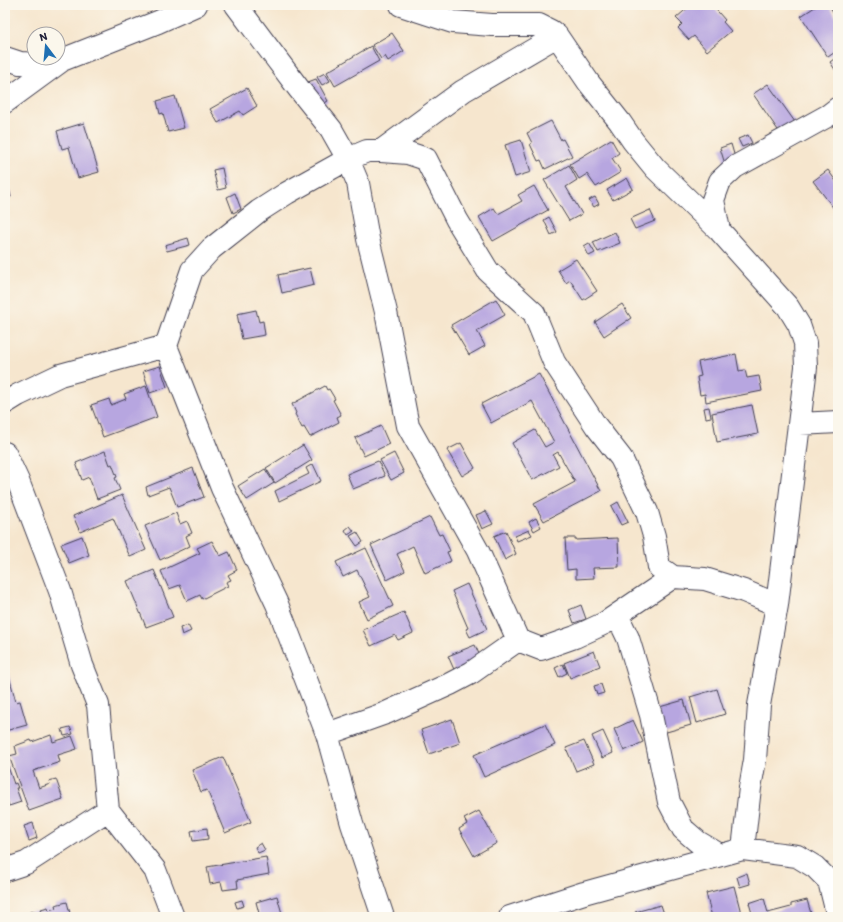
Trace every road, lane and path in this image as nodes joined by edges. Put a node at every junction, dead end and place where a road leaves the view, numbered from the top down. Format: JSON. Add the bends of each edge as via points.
{"nodes":[{"id":1,"x":196,"y":5,"type":"edge"},
{"id":2,"x":236,"y":5,"type":"edge"},
{"id":3,"x":401,"y":5,"type":"edge"},
{"id":4,"x":557,"y":36,"type":"junction"},
{"id":5,"x":5,"y":58,"type":"edge"},
{"id":6,"x":66,"y":58,"type":"edge"},
{"id":7,"x":26,"y":63,"type":"edge"},
{"id":8,"x":54,"y":66,"type":"edge"},
{"id":9,"x":5,"y":102,"type":"edge"},
{"id":10,"x":838,"y":108,"type":"edge"},
{"id":11,"x":381,"y":151,"type":"junction"},
{"id":12,"x":348,"y":159,"type":"junction"},
{"id":13,"x":719,"y":230,"type":"junction"},
{"id":14,"x":166,"y":346,"type":"junction"},
{"id":15,"x":5,"y":403,"type":"edge"},
{"id":16,"x":838,"y":422,"type":"edge"},
{"id":17,"x":799,"y":424,"type":"junction"},
{"id":18,"x":5,"y":453,"type":"edge"},
{"id":19,"x":672,"y":577,"type":"junction"},
{"id":20,"x":777,"y":605,"type":"junction"},
{"id":21,"x":617,"y":615,"type":"junction"},
{"id":22,"x":518,"y":640,"type":"junction"},
{"id":23,"x":328,"y":734,"type":"junction"},
{"id":24,"x":108,"y":810,"type":"junction"},
{"id":25,"x":743,"y":848,"type":"junction"},
{"id":26,"x":720,"y":855,"type":"junction"},
{"id":27,"x":5,"y":870,"type":"edge"},
{"id":28,"x":834,"y":879,"type":"edge"},
{"id":29,"x":173,"y":917,"type":"edge"},
{"id":30,"x":383,"y":917,"type":"edge"},
{"id":31,"x":510,"y":917,"type":"edge"},
{"id":32,"x":838,"y":917,"type":"edge"}],
"edges":[{"from":1,"to":6,"type":"street"},
{"from":2,"to":12,"type":"street","via":[[331,129]]},
{"from":3,"to":4,"type":"street","via":[[453,22],[540,25]]},
{"from":4,"to":11,"type":"street","via":[[463,92]]},
{"from":4,"to":13,"type":"street","via":[[589,83],[655,168]]},
{"from":5,"to":7,"type":"street"},
{"from":8,"to":9,"type":"street"},
{"from":10,"to":13,"type":"street","via":[[735,167],[720,181],[713,200]]},
{"from":11,"to":12,"type":"street","via":[[367,151]]},
{"from":11,"to":19,"type":"street","via":[[408,153],[426,160],[457,220],[488,271],[534,313],[554,362],[596,426],[621,458],[647,512],[659,567]]},
{"from":12,"to":14,"type":"street","via":[[287,192],[211,249],[192,270]]},
{"from":12,"to":22,"type":"street","via":[[358,183],[408,426],[478,551]]},
{"from":13,"to":17,"type":"street","via":[[788,307],[799,326],[805,343],[806,367]]},
{"from":14,"to":15,"type":"street","via":[[60,375]]},
{"from":14,"to":23,"type":"street","via":[[222,488],[277,604]]},
{"from":16,"to":17,"type":"street"},
{"from":17,"to":20,"type":"street"},
{"from":18,"to":24,"type":"street","via":[[60,591],[82,665],[98,705]]},
{"from":19,"to":20,"type":"street","via":[[705,579]]},
{"from":19,"to":21,"type":"street"},
{"from":20,"to":25,"type":"street","via":[[759,705],[755,760]]},
{"from":21,"to":22,"type":"street","via":[[575,637],[541,649]]},
{"from":21,"to":26,"type":"street","via":[[628,638],[651,715],[668,802],[683,829],[698,842]]},
{"from":22,"to":23,"type":"street","via":[[471,673],[450,684],[386,713]]},
{"from":23,"to":30,"type":"street","via":[[352,824]]},
{"from":24,"to":27,"type":"street","via":[[26,863]]},
{"from":24,"to":29,"type":"street","via":[[155,870]]},
{"from":25,"to":26,"type":"street"},
{"from":25,"to":28,"type":"street","via":[[797,856]]},
{"from":26,"to":31,"type":"street","via":[[584,893]]},
{"from":28,"to":32,"type":"street"}]}
